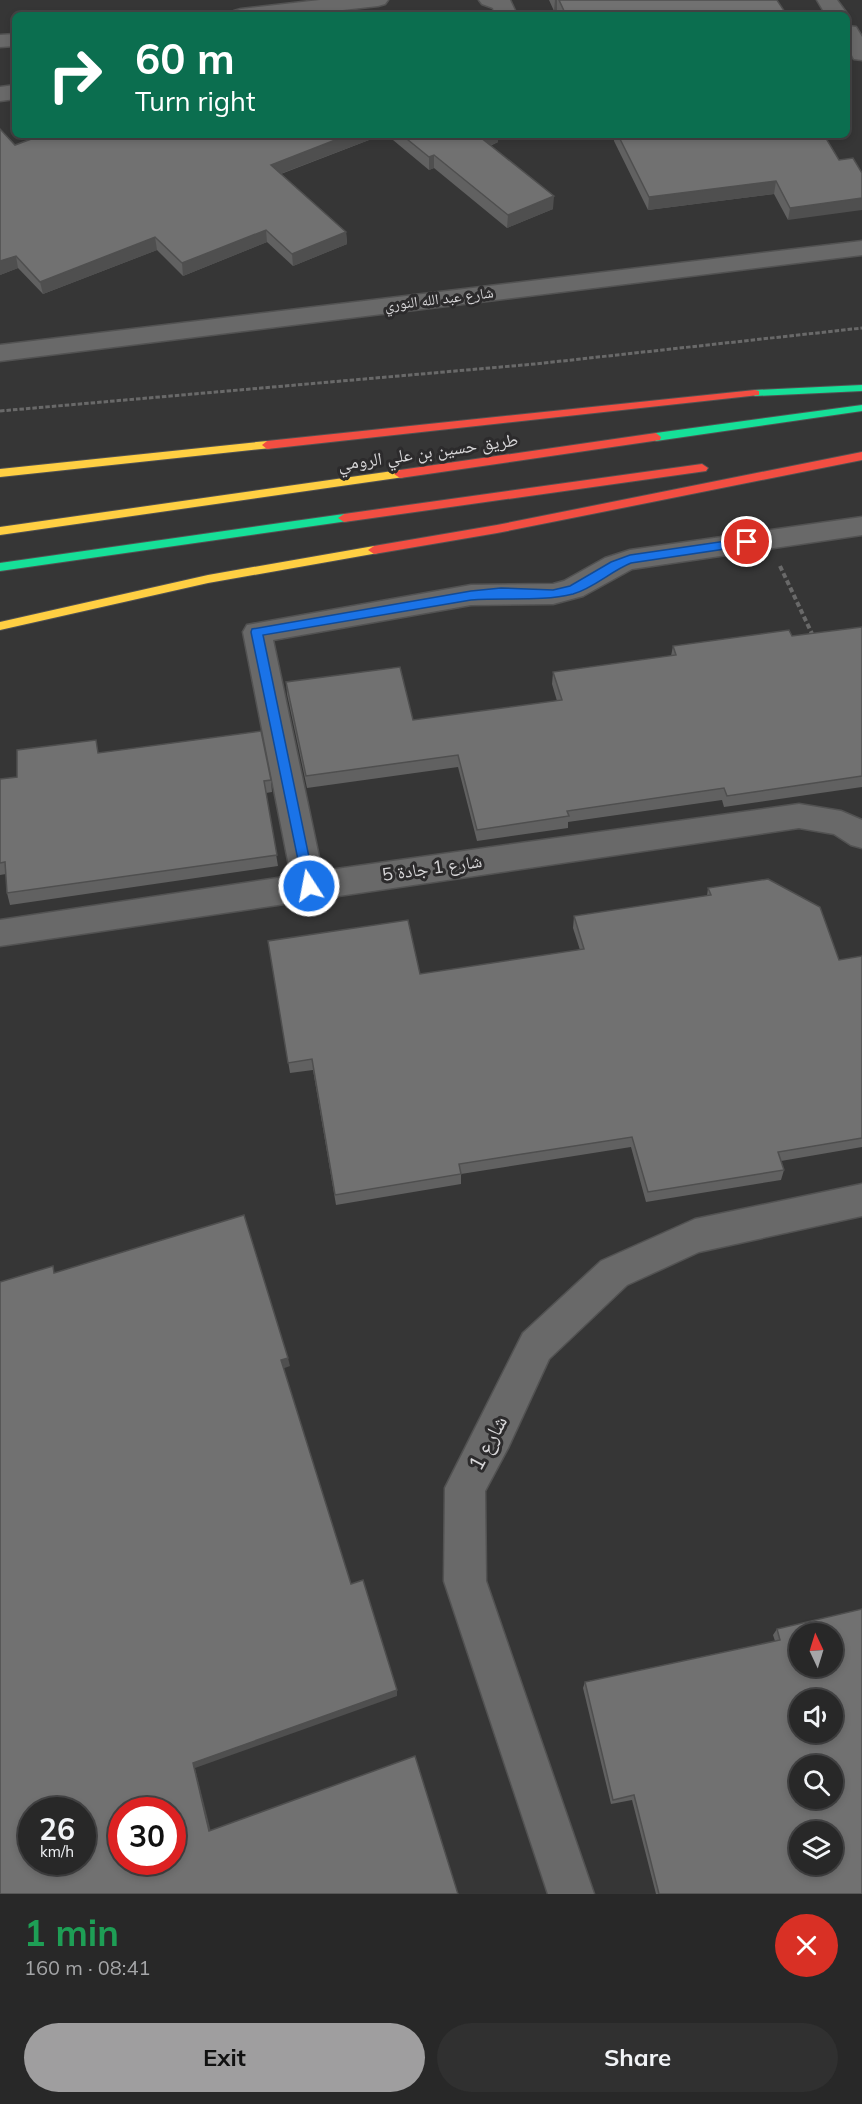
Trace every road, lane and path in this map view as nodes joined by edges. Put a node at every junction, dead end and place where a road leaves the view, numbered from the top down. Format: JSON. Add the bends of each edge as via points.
{"nodes":[{"id":1,"x":378,"y":0,"type":"edge"},
{"id":2,"x":489,"y":0,"type":"edge"},
{"id":3,"x":268,"y":12,"type":"edge"},
{"id":4,"x":505,"y":12,"type":"edge"},
{"id":5,"x":850,"y":35,"type":"edge"},
{"id":6,"x":862,"y":54,"type":"edge"},
{"id":7,"x":862,"y":248,"type":"edge"},
{"id":8,"x":862,"y":328,"type":"edge"},
{"id":9,"x":5,"y":352,"type":"edge"},
{"id":10,"x":862,"y":388,"type":"edge"},
{"id":11,"x":862,"y":408,"type":"edge"},
{"id":12,"x":0,"y":411,"type":"edge"},
{"id":13,"x":297,"y":440,"type":"junction"},
{"id":14,"x":107,"y":448,"type":"dead end"},
{"id":15,"x":862,"y":450,"type":"edge"},
{"id":16,"x":862,"y":456,"type":"edge"},
{"id":17,"x":769,"y":461,"type":"dead end"},
{"id":18,"x":711,"y":467,"type":"dead end"},
{"id":19,"x":0,"y":473,"type":"edge"},
{"id":20,"x":862,"y":526,"type":"edge"},
{"id":21,"x":0,"y":531,"type":"edge"},
{"id":22,"x":768,"y":539,"type":"junction"},
{"id":23,"x":0,"y":567,"type":"edge"},
{"id":24,"x":0,"y":626,"type":"edge"},
{"id":25,"x":817,"y":646,"type":"edge"},
{"id":26,"x":862,"y":836,"type":"edge"},
{"id":27,"x":309,"y":886,"type":"junction"},
{"id":28,"x":0,"y":933,"type":"edge"},
{"id":29,"x":862,"y":1200,"type":"edge"},
{"id":30,"x":571,"y":1894,"type":"edge"}],
"edges":[{"from":1,"to":3,"type":"street"},
{"from":2,"to":4,"type":"street","via":[[502,4]]},
{"from":5,"to":6,"type":"street"},
{"from":7,"to":9,"type":"street","name":"شارع عبد الله النوري"},
{"from":8,"to":12,"type":"path","via":[[535,364]]},
{"from":10,"to":13,"type":"highway","via":[[786,390]]},
{"from":11,"to":21,"type":"highway","name":"طريق حسين بن علي الرومي"},
{"from":13,"to":14,"type":"highway"},
{"from":13,"to":19,"type":"highway"},
{"from":15,"to":17,"type":"highway"},
{"from":16,"to":24,"type":"highway","via":[[497,529],[208,579]]},
{"from":18,"to":23,"type":"highway"},
{"from":20,"to":22,"type":"street"},
{"from":22,"to":25,"type":"path"},
{"from":22,"to":27,"type":"street","via":[[630,560],[573,590],[553,594],[471,595],[257,632]]},
{"from":26,"to":27,"type":"street","name":"شارع 1 جادة 5","via":[[841,823],[799,816]]},
{"from":27,"to":28,"type":"street","name":"شارع 1 جادة 5"},
{"from":29,"to":30,"type":"street","name":"شارع 1","via":[[695,1236],[614,1273],[536,1346],[465,1488],[465,1581]]}]}
